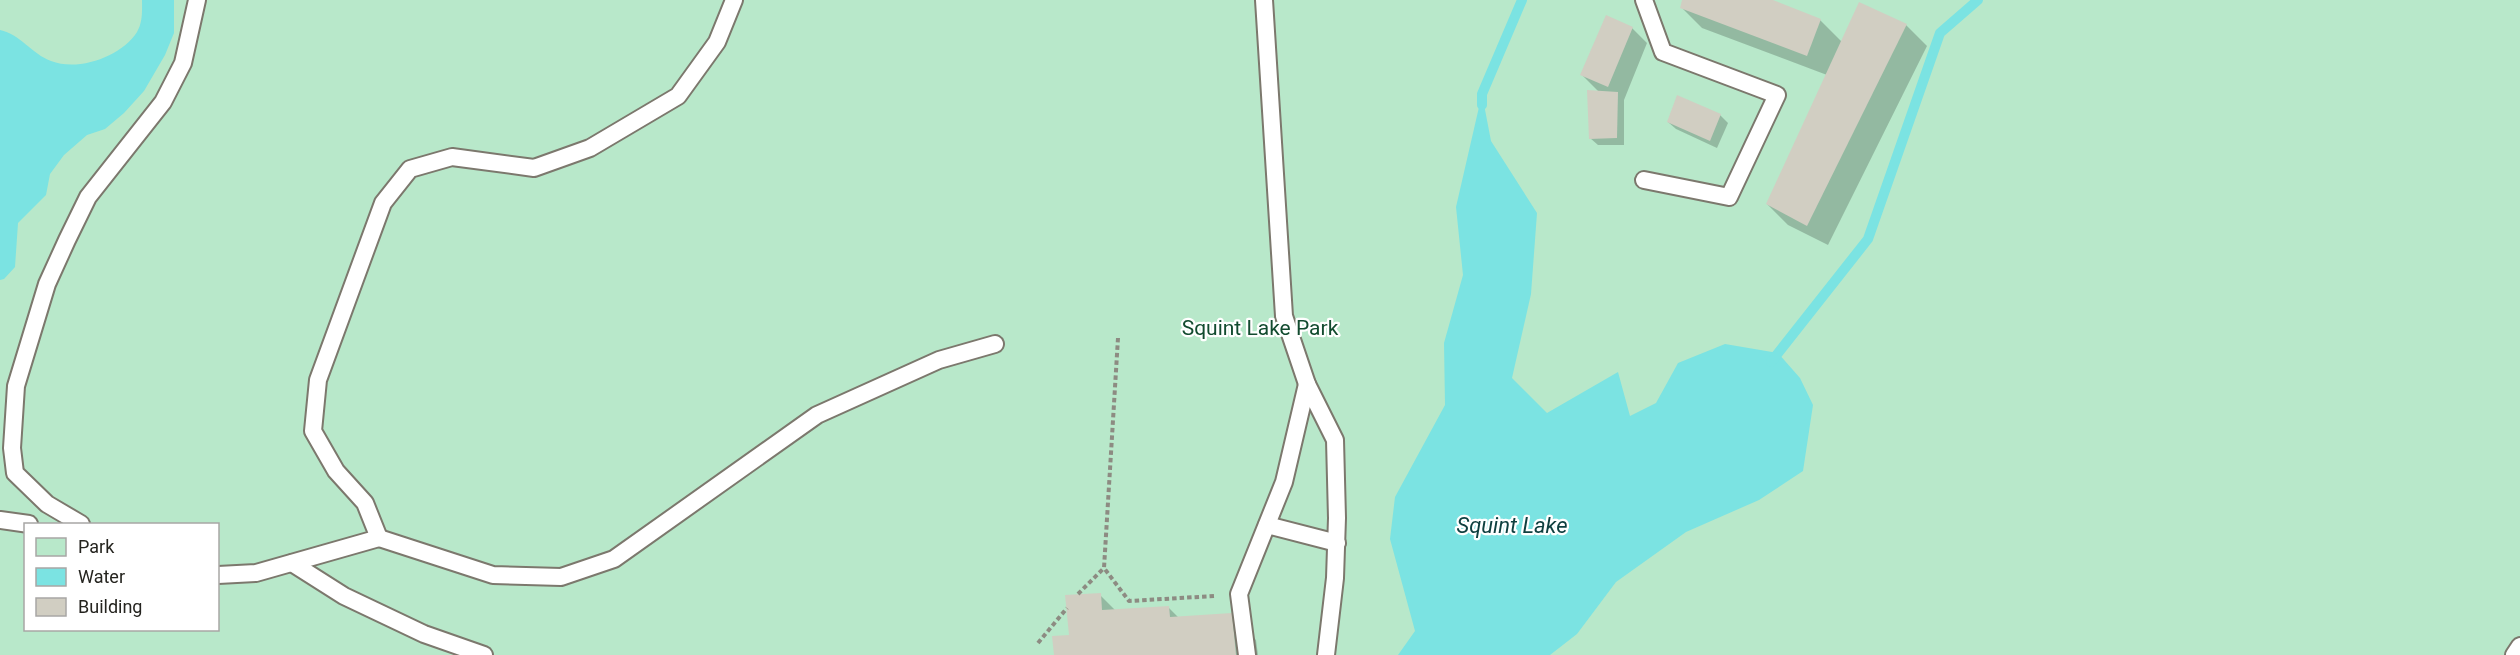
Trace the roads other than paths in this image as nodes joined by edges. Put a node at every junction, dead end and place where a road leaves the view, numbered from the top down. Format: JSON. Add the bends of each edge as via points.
{"nodes":[{"id":1,"x":197,"y":0,"type":"edge"},
{"id":2,"x":734,"y":0,"type":"edge"},
{"id":3,"x":1264,"y":0,"type":"edge"},
{"id":4,"x":1644,"y":0,"type":"edge"},
{"id":5,"x":1644,"y":180,"type":"dead end"},
{"id":6,"x":995,"y":344,"type":"dead end"},
{"id":7,"x":1307,"y":384,"type":"junction"},
{"id":8,"x":0,"y":462,"type":"edge"},
{"id":9,"x":15,"y":473,"type":"junction"},
{"id":10,"x":0,"y":520,"type":"edge"},
{"id":11,"x":78,"y":523,"type":"edge"},
{"id":12,"x":24,"y":524,"type":"edge"},
{"id":13,"x":1267,"y":525,"type":"junction"},
{"id":14,"x":379,"y":538,"type":"junction"},
{"id":15,"x":1337,"y":543,"type":"junction"},
{"id":16,"x":292,"y":563,"type":"junction"},
{"id":17,"x":219,"y":575,"type":"edge"},
{"id":18,"x":2520,"y":646,"type":"edge"},
{"id":19,"x":484,"y":655,"type":"edge"},
{"id":20,"x":1247,"y":655,"type":"edge"},
{"id":21,"x":1326,"y":655,"type":"edge"},
{"id":22,"x":2514,"y":655,"type":"edge"}],
"edges":[{"from":1,"to":9,"type":"lane","via":[[183,63],[163,102],[88,197],[47,284],[16,386],[12,448]]},
{"from":2,"to":14,"type":"lane","via":[[717,42],[678,96],[590,148],[534,168],[452,157],[410,169],[383,203],[318,380],[313,431],[336,471],[365,503]]},
{"from":3,"to":7,"type":"lane","via":[[1284,316]]},
{"from":4,"to":5,"type":"lane","via":[[1663,52],[1778,95],[1729,197]]},
{"from":6,"to":14,"type":"lane","via":[[939,360],[817,415],[614,559],[561,577],[493,575]]},
{"from":7,"to":13,"type":"lane","via":[[1284,482]]},
{"from":7,"to":15,"type":"lane","via":[[1335,440]]},
{"from":8,"to":9,"type":"lane"},
{"from":9,"to":11,"type":"lane","via":[[46,504]]},
{"from":10,"to":12,"type":"lane"},
{"from":13,"to":15,"type":"lane"},
{"from":13,"to":20,"type":"lane","via":[[1239,594]]},
{"from":14,"to":16,"type":"lane"},
{"from":15,"to":21,"type":"lane"},
{"from":16,"to":17,"type":"lane","via":[[256,573]]},
{"from":16,"to":19,"type":"lane","via":[[344,596],[424,634]]},
{"from":18,"to":22,"type":"lane"}]}
